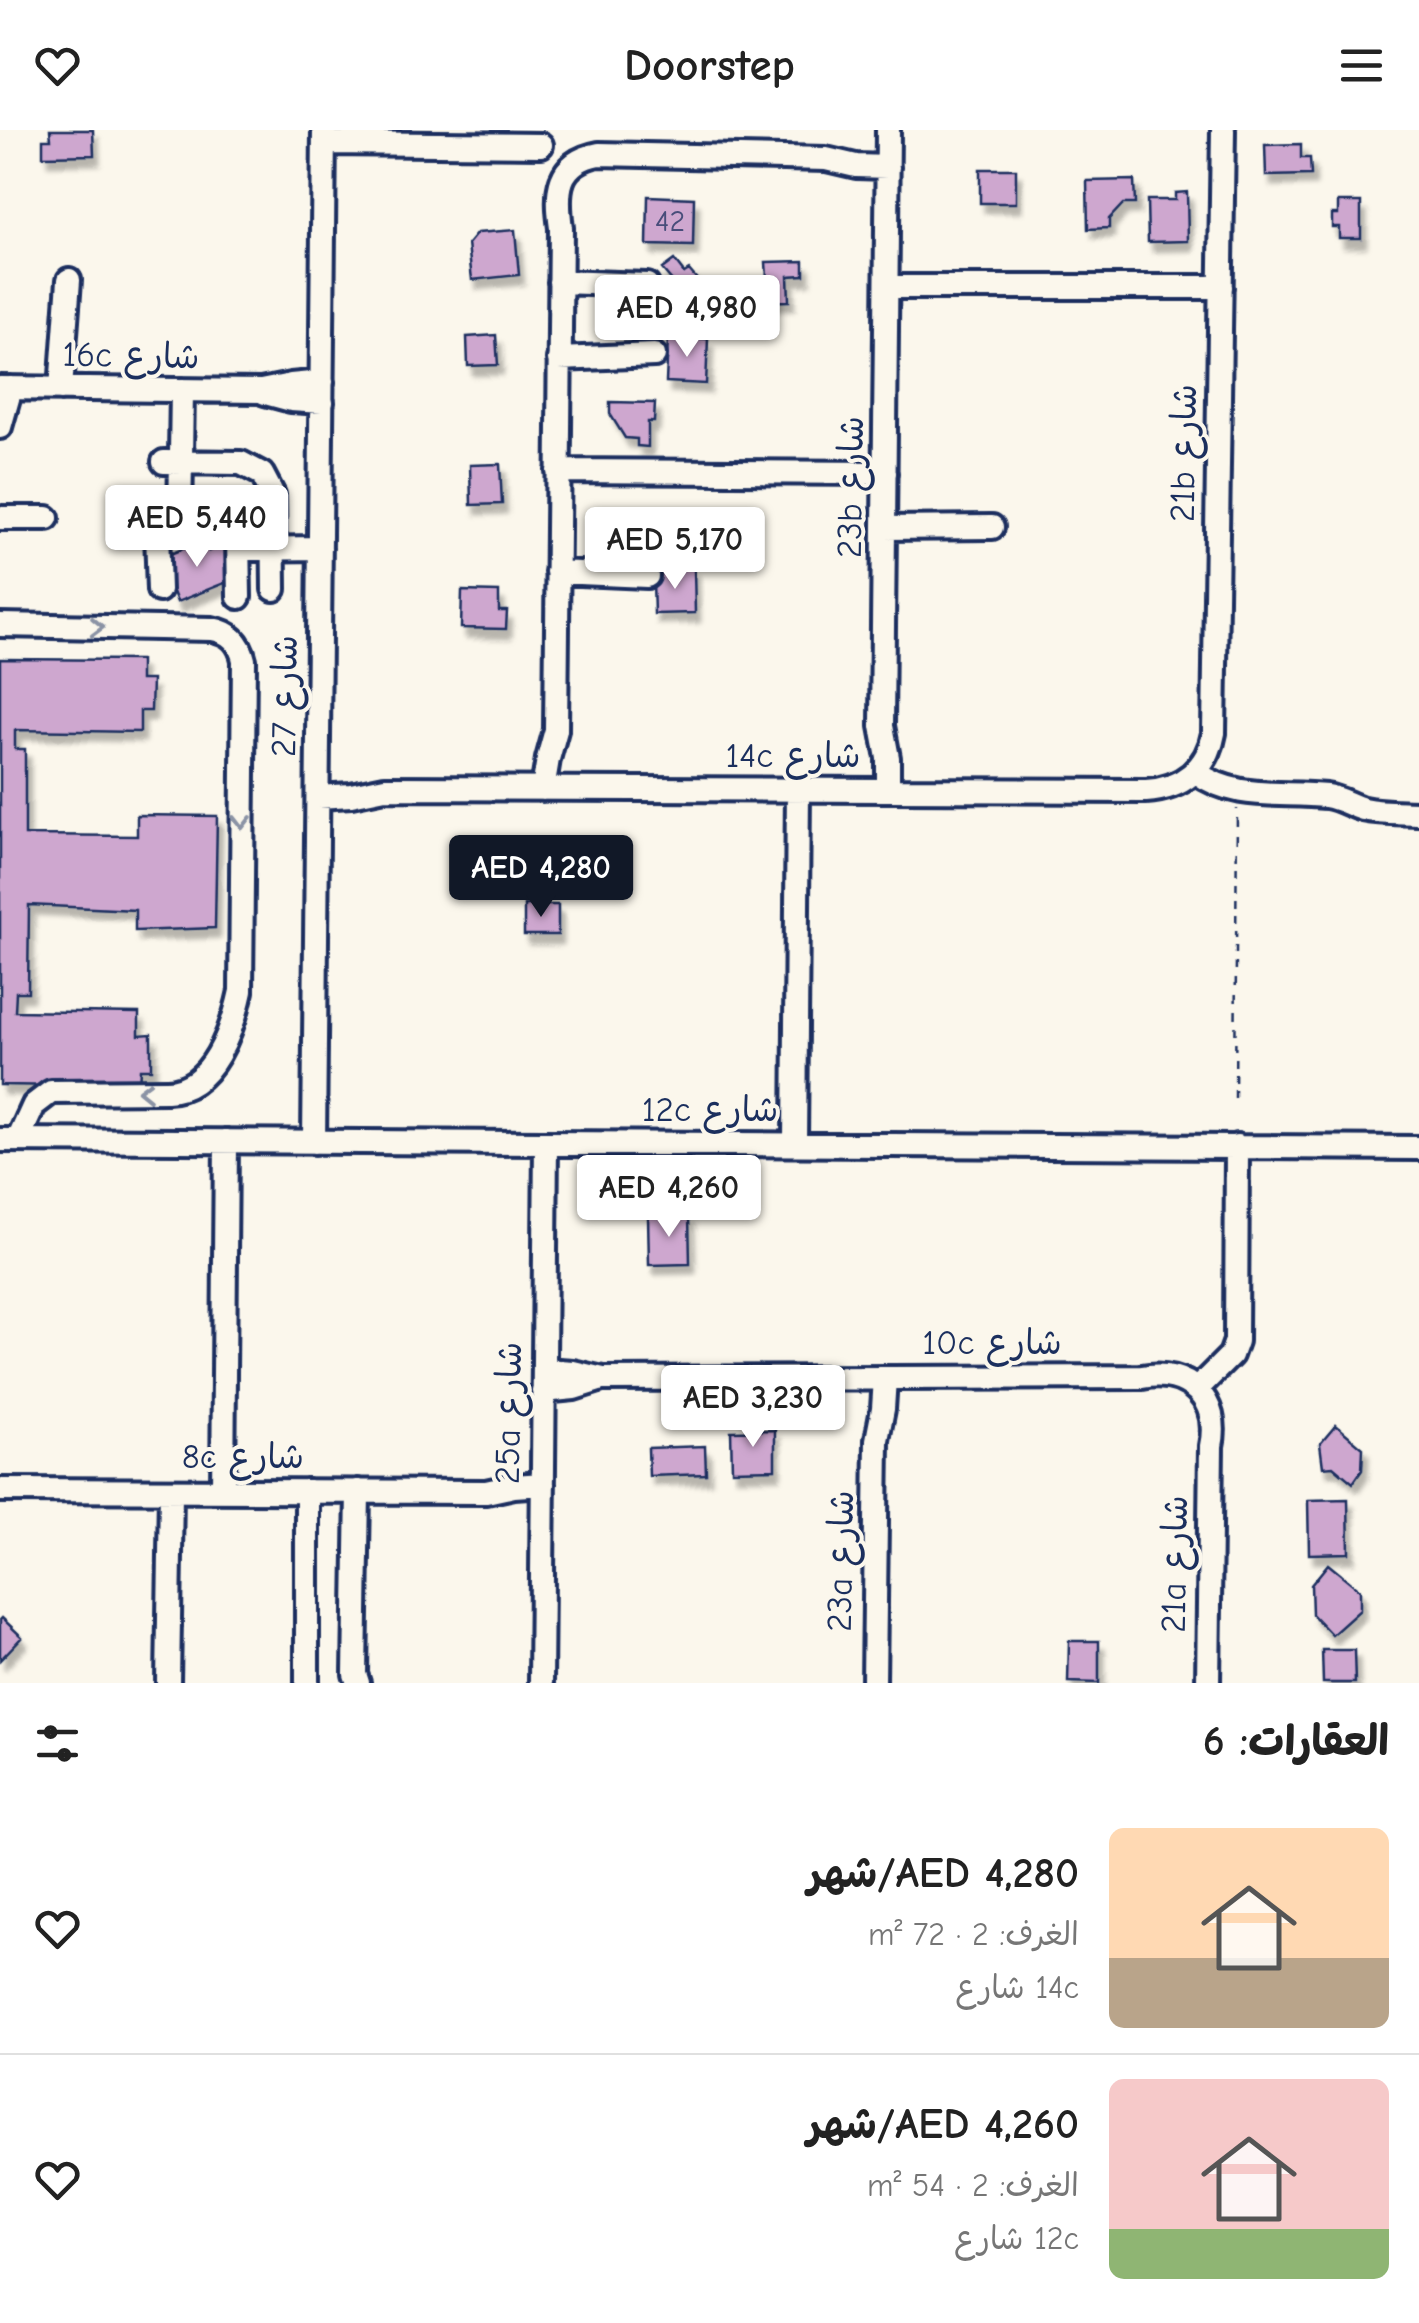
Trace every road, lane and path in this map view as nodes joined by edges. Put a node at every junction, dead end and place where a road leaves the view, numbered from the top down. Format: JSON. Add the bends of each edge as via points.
{"nodes":[{"id":1,"x":1223,"y":130,"type":"edge"},
{"id":2,"x":324,"y":137,"type":"edge"},
{"id":3,"x":541,"y":145,"type":"dead end"},
{"id":4,"x":888,"y":149,"type":"edge"},
{"id":5,"x":69,"y":280,"type":"dead end"},
{"id":6,"x":560,"y":282,"type":"junction"},
{"id":7,"x":646,"y":285,"type":"dead end"},
{"id":8,"x":887,"y":286,"type":"junction"},
{"id":9,"x":1221,"y":286,"type":"junction"},
{"id":10,"x":654,"y":355,"type":"dead end"},
{"id":11,"x":559,"y":359,"type":"junction"},
{"id":12,"x":6,"y":388,"type":"edge"},
{"id":13,"x":61,"y":389,"type":"junction"},
{"id":14,"x":182,"y":390,"type":"junction"},
{"id":15,"x":322,"y":392,"type":"junction"},
{"id":16,"x":0,"y":427,"type":"edge"},
{"id":17,"x":172,"y":462,"type":"junction"},
{"id":18,"x":558,"y":471,"type":"junction"},
{"id":19,"x":885,"y":472,"type":"junction"},
{"id":20,"x":0,"y":518,"type":"edge"},
{"id":21,"x":47,"y":518,"type":"dead end"},
{"id":22,"x":180,"y":523,"type":"junction"},
{"id":23,"x":992,"y":526,"type":"dead end"},
{"id":24,"x":884,"y":528,"type":"junction"},
{"id":25,"x":320,"y":548,"type":"junction"},
{"id":26,"x":274,"y":549,"type":"junction"},
{"id":27,"x":238,"y":550,"type":"junction"},
{"id":28,"x":557,"y":572,"type":"junction"},
{"id":29,"x":647,"y":576,"type":"dead end"},
{"id":30,"x":274,"y":589,"type":"dead end"},
{"id":31,"x":159,"y":590,"type":"dead end"},
{"id":32,"x":239,"y":598,"type":"dead end"},
{"id":33,"x":0,"y":625,"type":"edge"},
{"id":34,"x":1202,"y":762,"type":"junction"},
{"id":35,"x":318,"y":788,"type":"junction"},
{"id":36,"x":554,"y":789,"type":"junction"},
{"id":37,"x":798,"y":790,"type":"junction"},
{"id":38,"x":880,"y":790,"type":"junction"},
{"id":39,"x":1244,"y":792,"type":"junction"},
{"id":40,"x":1419,"y":813,"type":"edge"},
{"id":41,"x":1236,"y":1098,"type":"dead end"},
{"id":42,"x":9,"y":1140,"type":"edge"},
{"id":43,"x":226,"y":1141,"type":"junction"},
{"id":44,"x":314,"y":1142,"type":"junction"},
{"id":45,"x":546,"y":1143,"type":"junction"},
{"id":46,"x":795,"y":1144,"type":"junction"},
{"id":47,"x":1237,"y":1146,"type":"junction"},
{"id":48,"x":1419,"y":1148,"type":"edge"},
{"id":49,"x":876,"y":1378,"type":"junction"},
{"id":50,"x":544,"y":1380,"type":"junction"},
{"id":51,"x":1192,"y":1393,"type":"junction"},
{"id":52,"x":0,"y":1490,"type":"edge"},
{"id":53,"x":171,"y":1491,"type":"junction"},
{"id":54,"x":223,"y":1491,"type":"junction"},
{"id":55,"x":308,"y":1491,"type":"junction"},
{"id":56,"x":358,"y":1492,"type":"junction"},
{"id":57,"x":542,"y":1492,"type":"junction"},
{"id":58,"x":168,"y":1683,"type":"edge"},
{"id":59,"x":307,"y":1683,"type":"edge"},
{"id":60,"x":358,"y":1683,"type":"edge"},
{"id":61,"x":541,"y":1683,"type":"edge"},
{"id":62,"x":874,"y":1683,"type":"edge"},
{"id":63,"x":1208,"y":1683,"type":"edge"}],
"edges":[{"from":1,"to":9,"type":"street","name":"21b شارع"},
{"from":2,"to":3,"type":"street"},
{"from":2,"to":15,"type":"street","name":"شارع 27"},
{"from":4,"to":6,"type":"street","via":[[856,166],[826,159],[629,156],[600,162],[570,188],[560,228]]},
{"from":4,"to":8,"type":"street","name":"23b شارع"},
{"from":5,"to":13,"type":"street"},
{"from":6,"to":7,"type":"street"},
{"from":6,"to":11,"type":"street"},
{"from":8,"to":9,"type":"street"},
{"from":8,"to":19,"type":"street","name":"23b شارع"},
{"from":9,"to":34,"type":"street","name":"21b شارع","via":[[1215,714]]},
{"from":10,"to":11,"type":"street"},
{"from":11,"to":18,"type":"street"},
{"from":12,"to":13,"type":"street","name":"16c شارع"},
{"from":12,"to":16,"type":"street"},
{"from":13,"to":14,"type":"street","name":"16c شارع"},
{"from":14,"to":15,"type":"street","name":"16c شارع","via":[[262,392],[291,400]]},
{"from":14,"to":17,"type":"street"},
{"from":15,"to":25,"type":"street","name":"شارع 27"},
{"from":17,"to":22,"type":"street"},
{"from":17,"to":26,"type":"street","via":[[256,468],[273,495]]},
{"from":18,"to":19,"type":"street"},
{"from":18,"to":28,"type":"street"},
{"from":19,"to":24,"type":"street","name":"23b شارع"},
{"from":20,"to":21,"type":"street"},
{"from":22,"to":27,"type":"street","via":[[232,527]]},
{"from":22,"to":31,"type":"street","via":[[158,529]]},
{"from":23,"to":24,"type":"street"},
{"from":24,"to":38,"type":"street","name":"23b شارع","via":[[882,726],[888,758]]},
{"from":25,"to":26,"type":"street"},
{"from":25,"to":35,"type":"street","name":"شارع 27"},
{"from":26,"to":27,"type":"street"},
{"from":26,"to":30,"type":"street"},
{"from":27,"to":32,"type":"street"},
{"from":28,"to":29,"type":"street"},
{"from":28,"to":36,"type":"street","via":[[556,730],[563,759]]},
{"from":33,"to":42,"type":"street","one_way":true,"via":[[212,629],[232,637],[244,660],[241,991],[230,1030],[211,1064],[184,1089],[51,1092]]},
{"from":34,"to":38,"type":"street","name":"14c شارع","via":[[1177,785],[1146,792]]},
{"from":34,"to":39,"type":"street","via":[[1215,784]]},
{"from":35,"to":36,"type":"street","name":"14c شارع","via":[[352,781],[385,788]]},
{"from":35,"to":44,"type":"street","name":"شارع 27"},
{"from":36,"to":37,"type":"street","name":"14c شارع"},
{"from":37,"to":38,"type":"street","name":"14c شارع"},
{"from":37,"to":46,"type":"street"},
{"from":39,"to":40,"type":"street","via":[[1322,796],[1369,810]]},
{"from":39,"to":41,"type":"path"},
{"from":42,"to":43,"type":"street","name":"12c شارع"},
{"from":43,"to":44,"type":"street","name":"12c شارع"},
{"from":43,"to":54,"type":"street"},
{"from":44,"to":45,"type":"street","name":"12c شارع"},
{"from":45,"to":46,"type":"street","name":"12c شارع"},
{"from":45,"to":50,"type":"street","name":"25a شارع"},
{"from":46,"to":47,"type":"street","name":"12c شارع"},
{"from":47,"to":48,"type":"street","name":"12c شارع"},
{"from":47,"to":51,"type":"street","via":[[1236,1341],[1230,1356]]},
{"from":49,"to":50,"type":"street","name":"10c شارع","via":[[603,1379],[574,1372]]},
{"from":49,"to":51,"type":"street","name":"10c شارع","via":[[1172,1376]]},
{"from":49,"to":62,"type":"street","name":"23a شارع","via":[[883,1409]]},
{"from":50,"to":57,"type":"street","name":"25a شارع"},
{"from":51,"to":63,"type":"street","name":"21a شارع","via":[[1211,1446]]},
{"from":52,"to":53,"type":"street","name":"8c شارع"},
{"from":53,"to":54,"type":"street","name":"8c شارع"},
{"from":53,"to":58,"type":"street"},
{"from":54,"to":55,"type":"street","name":"8c شارع"},
{"from":55,"to":56,"type":"street","name":"8c شارع"},
{"from":55,"to":59,"type":"street"},
{"from":56,"to":57,"type":"street","name":"8c شارع","via":[[486,1492],[514,1500]]},
{"from":56,"to":60,"type":"street"},
{"from":57,"to":61,"type":"street","name":"25a شارع"}]}
